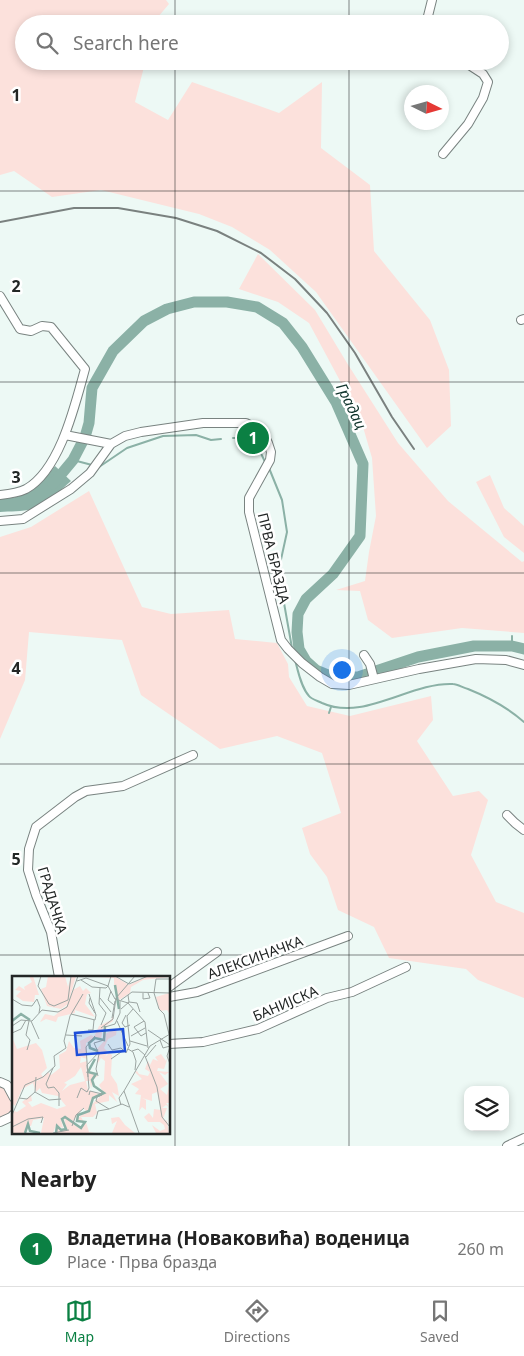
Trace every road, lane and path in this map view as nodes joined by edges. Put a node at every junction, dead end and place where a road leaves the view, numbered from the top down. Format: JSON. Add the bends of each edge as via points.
{"nodes":[{"id":1,"x":432,"y":0,"type":"edge"},
{"id":2,"x":428,"y":15,"type":"edge"},
{"id":3,"x":477,"y":70,"type":"edge"},
{"id":4,"x":443,"y":154,"type":"dead end"},
{"id":5,"x":0,"y":296,"type":"edge"},
{"id":6,"x":67,"y":436,"type":"junction"},
{"id":7,"x":111,"y":444,"type":"junction"},
{"id":8,"x":0,"y":495,"type":"edge"},
{"id":9,"x":0,"y":522,"type":"edge"},
{"id":10,"x":364,"y":655,"type":"dead end"},
{"id":11,"x":524,"y":665,"type":"edge"},
{"id":12,"x":374,"y":679,"type":"junction"},
{"id":13,"x":193,"y":755,"type":"dead end"},
{"id":14,"x":507,"y":815,"type":"dead end"},
{"id":15,"x":524,"y":830,"type":"edge"},
{"id":16,"x":348,"y":936,"type":"dead end"},
{"id":17,"x":216,"y":952,"type":"dead end"},
{"id":18,"x":406,"y":967,"type":"dead end"},
{"id":19,"x":59,"y":976,"type":"edge"},
{"id":20,"x":170,"y":986,"type":"edge"},
{"id":21,"x":170,"y":997,"type":"edge"},
{"id":22,"x":170,"y":1044,"type":"edge"},
{"id":23,"x":0,"y":1082,"type":"edge"},
{"id":24,"x":12,"y":1094,"type":"edge"},
{"id":25,"x":12,"y":1116,"type":"edge"},
{"id":26,"x":0,"y":1122,"type":"edge"},
{"id":27,"x":524,"y":1138,"type":"edge"},
{"id":28,"x":507,"y":1146,"type":"edge"}],
"edges":[{"from":1,"to":2,"type":"street"},
{"from":3,"to":4,"type":"street","via":[[488,82],[483,98],[468,124]]},
{"from":5,"to":6,"type":"street","via":[[20,330],[51,327],[85,370]]},
{"from":6,"to":7,"type":"street"},
{"from":6,"to":8,"type":"street","via":[[38,480],[15,494]]},
{"from":7,"to":9,"type":"street","name":"ПРВА БРАЗДА","via":[[90,473],[71,489],[23,519]]},
{"from":7,"to":12,"type":"street","name":"ПРВА БРАЗДА","via":[[141,432],[203,423],[246,423],[264,435],[271,452],[270,460],[249,498],[249,512],[281,640],[302,663],[332,684],[349,685]]},
{"from":10,"to":12,"type":"street"},
{"from":11,"to":12,"type":"street","name":"ПРВА БРАЗДА","via":[[506,660],[476,659]]},
{"from":13,"to":19,"type":"street","name":"ГРАДАЧКА","via":[[123,786],[86,791],[36,827],[28,849],[28,870],[51,932]]},
{"from":14,"to":15,"type":"street"},
{"from":16,"to":21,"type":"street","name":"АЛЕКСИНАЧКА","via":[[197,992]]},
{"from":17,"to":20,"type":"street"},
{"from":18,"to":22,"type":"street","name":"БАНИЈСКА","via":[[258,1029],[203,1042]]},
{"from":23,"to":24,"type":"street","via":[[7,1085]]},
{"from":25,"to":26,"type":"street"},
{"from":27,"to":28,"type":"street"}]}
